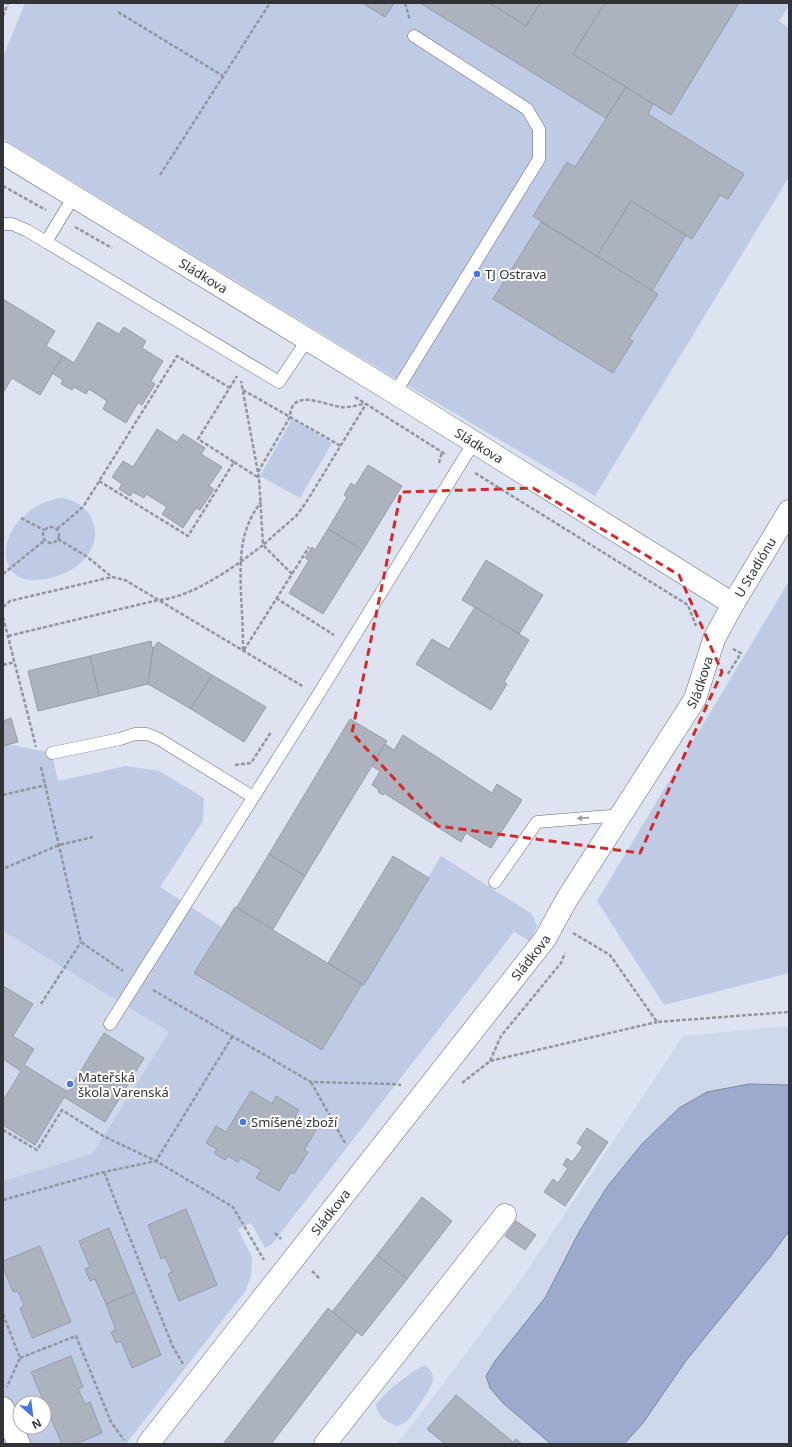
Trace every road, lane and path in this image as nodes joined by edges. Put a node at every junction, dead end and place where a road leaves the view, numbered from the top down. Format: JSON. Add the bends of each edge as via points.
{"nodes":[{"id":1,"x":8,"y":3,"type":"edge"},
{"id":2,"x":270,"y":3,"type":"edge"},
{"id":3,"x":118,"y":12,"type":"dead end"},
{"id":4,"x":3,"y":16,"type":"edge"},
{"id":5,"x":414,"y":36,"type":"dead end"},
{"id":6,"x":223,"y":76,"type":"junction"},
{"id":7,"x":3,"y":153,"type":"edge"},
{"id":8,"x":160,"y":175,"type":"dead end"},
{"id":9,"x":3,"y":186,"type":"edge"},
{"id":10,"x":74,"y":196,"type":"junction"},
{"id":11,"x":60,"y":218,"type":"junction"},
{"id":12,"x":3,"y":224,"type":"edge"},
{"id":13,"x":46,"y":242,"type":"junction"},
{"id":14,"x":113,"y":249,"type":"dead end"},
{"id":15,"x":307,"y":340,"type":"junction"},
{"id":16,"x":230,"y":388,"type":"junction"},
{"id":17,"x":243,"y":390,"type":"junction"},
{"id":18,"x":395,"y":393,"type":"junction"},
{"id":19,"x":353,"y":396,"type":"dead end"},
{"id":20,"x":366,"y":404,"type":"junction"},
{"id":21,"x":290,"y":417,"type":"junction"},
{"id":22,"x":474,"y":442,"type":"junction"},
{"id":23,"x":340,"y":446,"type":"junction"},
{"id":24,"x":442,"y":452,"type":"junction"},
{"id":25,"x":234,"y":462,"type":"junction"},
{"id":26,"x":439,"y":464,"type":"dead end"},
{"id":27,"x":460,"y":464,"type":"junction"},
{"id":28,"x":258,"y":472,"type":"junction"},
{"id":29,"x":259,"y":478,"type":"junction"},
{"id":30,"x":100,"y":481,"type":"junction"},
{"id":31,"x":260,"y":502,"type":"junction"},
{"id":32,"x":789,"y":511,"type":"edge"},
{"id":33,"x":22,"y":518,"type":"dead end"},
{"id":34,"x":57,"y":529,"type":"junction"},
{"id":35,"x":44,"y":530,"type":"junction"},
{"id":36,"x":58,"y":539,"type":"junction"},
{"id":37,"x":45,"y":540,"type":"junction"},
{"id":38,"x":263,"y":545,"type":"junction"},
{"id":39,"x":309,"y":547,"type":"dead end"},
{"id":40,"x":240,"y":562,"type":"junction"},
{"id":41,"x":3,"y":574,"type":"edge"},
{"id":42,"x":292,"y":574,"type":"junction"},
{"id":43,"x":112,"y":577,"type":"junction"},
{"id":44,"x":276,"y":598,"type":"junction"},
{"id":45,"x":158,"y":600,"type":"junction"},
{"id":46,"x":733,"y":604,"type":"junction"},
{"id":47,"x":3,"y":608,"type":"edge"},
{"id":48,"x":3,"y":617,"type":"edge"},
{"id":49,"x":338,"y":628,"type":"dead end"},
{"id":50,"x":334,"y":635,"type":"junction"},
{"id":51,"x":8,"y":636,"type":"junction"},
{"id":52,"x":714,"y":639,"type":"junction"},
{"id":53,"x":330,"y":641,"type":"dead end"},
{"id":54,"x":243,"y":650,"type":"junction"},
{"id":55,"x":14,"y":662,"type":"junction"},
{"id":56,"x":3,"y":665,"type":"edge"},
{"id":57,"x":306,"y":679,"type":"dead end"},
{"id":58,"x":302,"y":686,"type":"junction"},
{"id":59,"x":298,"y":692,"type":"dead end"},
{"id":60,"x":318,"y":695,"type":"junction"},
{"id":61,"x":272,"y":731,"type":"dead end"},
{"id":62,"x":42,"y":741,"type":"dead end"},
{"id":63,"x":34,"y":743,"type":"junction"},
{"id":64,"x":36,"y":750,"type":"dead end"},
{"id":65,"x":52,"y":753,"type":"dead end"},
{"id":66,"x":40,"y":764,"type":"dead end"},
{"id":67,"x":234,"y":765,"type":"dead end"},
{"id":68,"x":46,"y":785,"type":"junction"},
{"id":69,"x":3,"y":795,"type":"edge"},
{"id":70,"x":253,"y":797,"type":"junction"},
{"id":71,"x":622,"y":815,"type":"junction"},
{"id":72,"x":93,"y":837,"type":"dead end"},
{"id":73,"x":59,"y":845,"type":"junction"},
{"id":74,"x":4,"y":868,"type":"dead end"},
{"id":75,"x":495,"y":882,"type":"dead end"},
{"id":76,"x":555,"y":922,"type":"junction"},
{"id":77,"x":81,"y":942,"type":"junction"},
{"id":78,"x":137,"y":980,"type":"junction"},
{"id":79,"x":41,"y":1004,"type":"dead end"},
{"id":80,"x":789,"y":1012,"type":"edge"},
{"id":81,"x":657,"y":1022,"type":"junction"},
{"id":82,"x":110,"y":1024,"type":"dead end"},
{"id":83,"x":232,"y":1037,"type":"junction"},
{"id":84,"x":490,"y":1061,"type":"dead end"},
{"id":85,"x":311,"y":1082,"type":"junction"},
{"id":86,"x":408,"y":1087,"type":"dead end"},
{"id":87,"x":3,"y":1130,"type":"edge"},
{"id":88,"x":345,"y":1143,"type":"dead end"},
{"id":89,"x":156,"y":1161,"type":"junction"},
{"id":90,"x":104,"y":1172,"type":"junction"},
{"id":91,"x":3,"y":1200,"type":"edge"},
{"id":92,"x":505,"y":1215,"type":"dead end"},
{"id":93,"x":275,"y":1282,"type":"junction"},
{"id":94,"x":3,"y":1314,"type":"edge"},
{"id":95,"x":20,"y":1358,"type":"junction"},
{"id":96,"x":182,"y":1364,"type":"dead end"},
{"id":97,"x":4,"y":1399,"type":"edge"},
{"id":98,"x":124,"y":1440,"type":"dead end"},
{"id":99,"x":19,"y":1444,"type":"edge"},
{"id":100,"x":148,"y":1444,"type":"edge"},
{"id":101,"x":325,"y":1444,"type":"edge"}],
"edges":[{"from":1,"to":4,"type":"path"},
{"from":2,"to":6,"type":"path"},
{"from":3,"to":6,"type":"path"},
{"from":5,"to":18,"type":"lane","via":[[527,110],[539,129],[539,159]]},
{"from":6,"to":8,"type":"path"},
{"from":7,"to":10,"type":"street","name":"Sládkova"},
{"from":9,"to":11,"type":"path"},
{"from":10,"to":11,"type":"lane"},
{"from":10,"to":15,"type":"street","name":"Sládkova"},
{"from":11,"to":13,"type":"lane"},
{"from":11,"to":14,"type":"path"},
{"from":12,"to":13,"type":"lane","via":[[18,226]]},
{"from":13,"to":15,"type":"lane","via":[[279,382]]},
{"from":15,"to":18,"type":"street","name":"Sládkova"},
{"from":16,"to":17,"type":"path","via":[[240,372]]},
{"from":16,"to":25,"type":"path","via":[[198,439]]},
{"from":16,"to":30,"type":"path","via":[[177,356]]},
{"from":17,"to":21,"type":"path"},
{"from":17,"to":28,"type":"path"},
{"from":18,"to":22,"type":"street","name":"Sládkova"},
{"from":19,"to":20,"type":"path"},
{"from":20,"to":21,"type":"path","via":[[343,407],[306,399],[293,405]]},
{"from":20,"to":23,"type":"path"},
{"from":20,"to":24,"type":"path"},
{"from":21,"to":23,"type":"path"},
{"from":21,"to":28,"type":"path"},
{"from":22,"to":27,"type":"lane"},
{"from":22,"to":46,"type":"street","name":"Sládkova"},
{"from":23,"to":38,"type":"path","via":[[297,515]]},
{"from":24,"to":26,"type":"path"},
{"from":24,"to":27,"type":"path"},
{"from":25,"to":29,"type":"path"},
{"from":25,"to":30,"type":"path","via":[[188,536]]},
{"from":27,"to":52,"type":"path","via":[[688,605],[698,630]]},
{"from":27,"to":60,"type":"lane"},
{"from":28,"to":29,"type":"path"},
{"from":29,"to":31,"type":"path"},
{"from":30,"to":34,"type":"path","via":[[83,507]]},
{"from":31,"to":38,"type":"path"},
{"from":31,"to":40,"type":"path","via":[[245,532]]},
{"from":32,"to":46,"type":"street","name":"U Stadiónu"},
{"from":33,"to":35,"type":"path"},
{"from":34,"to":35,"type":"path","via":[[48,526]]},
{"from":34,"to":36,"type":"path"},
{"from":35,"to":37,"type":"path"},
{"from":36,"to":37,"type":"path","via":[[52,543]]},
{"from":36,"to":43,"type":"path","via":[[86,556]]},
{"from":37,"to":41,"type":"path"},
{"from":38,"to":40,"type":"path"},
{"from":38,"to":42,"type":"path"},
{"from":39,"to":42,"type":"path"},
{"from":40,"to":45,"type":"path","via":[[178,596]]},
{"from":40,"to":54,"type":"path"},
{"from":42,"to":44,"type":"path"},
{"from":43,"to":45,"type":"path","via":[[125,580]]},
{"from":43,"to":47,"type":"path","via":[[10,601]]},
{"from":44,"to":50,"type":"path"},
{"from":44,"to":54,"type":"path"},
{"from":45,"to":51,"type":"path"},
{"from":45,"to":54,"type":"path"},
{"from":46,"to":52,"type":"street","name":"Sládkova"},
{"from":48,"to":51,"type":"path"},
{"from":49,"to":50,"type":"path"},
{"from":50,"to":53,"type":"path"},
{"from":51,"to":55,"type":"path"},
{"from":52,"to":71,"type":"street","name":"Sládkova","via":[[695,698]]},
{"from":54,"to":58,"type":"path"},
{"from":55,"to":56,"type":"path"},
{"from":55,"to":63,"type":"path"},
{"from":57,"to":58,"type":"path"},
{"from":58,"to":59,"type":"path"},
{"from":58,"to":60,"type":"path"},
{"from":60,"to":70,"type":"lane"},
{"from":61,"to":67,"type":"path","via":[[251,763]]},
{"from":62,"to":63,"type":"path"},
{"from":63,"to":64,"type":"path"},
{"from":65,"to":70,"type":"lane","via":[[135,734],[147,734]]},
{"from":66,"to":68,"type":"path"},
{"from":68,"to":69,"type":"path"},
{"from":68,"to":73,"type":"path"},
{"from":70,"to":78,"type":"lane"},
{"from":71,"to":75,"type":"lane","one_way":true,"via":[[537,822]]},
{"from":71,"to":76,"type":"street","name":"Sládkova","via":[[567,899]]},
{"from":72,"to":73,"type":"path"},
{"from":73,"to":74,"type":"path"},
{"from":73,"to":77,"type":"path"},
{"from":76,"to":81,"type":"path","via":[[610,955]]},
{"from":76,"to":93,"type":"street","name":"Sládkova","via":[[545,939]]},
{"from":77,"to":78,"type":"path"},
{"from":77,"to":79,"type":"path"},
{"from":78,"to":82,"type":"lane"},
{"from":78,"to":83,"type":"path"},
{"from":80,"to":81,"type":"path"},
{"from":81,"to":84,"type":"path"},
{"from":83,"to":85,"type":"path"},
{"from":83,"to":89,"type":"path"},
{"from":85,"to":86,"type":"path","via":[[393,1084]]},
{"from":85,"to":88,"type":"path"},
{"from":87,"to":89,"type":"path","via":[[37,1150],[62,1110],[104,1136]]},
{"from":89,"to":90,"type":"path"},
{"from":89,"to":93,"type":"path","via":[[233,1207]]},
{"from":90,"to":91,"type":"path"},
{"from":90,"to":96,"type":"path","via":[[172,1345]]},
{"from":92,"to":101,"type":"street"},
{"from":93,"to":100,"type":"street","name":"Sládkova"},
{"from":94,"to":95,"type":"path"},
{"from":95,"to":97,"type":"path"},
{"from":95,"to":98,"type":"path","via":[[76,1336],[111,1422]]},
{"from":97,"to":99,"type":"street"}]}
